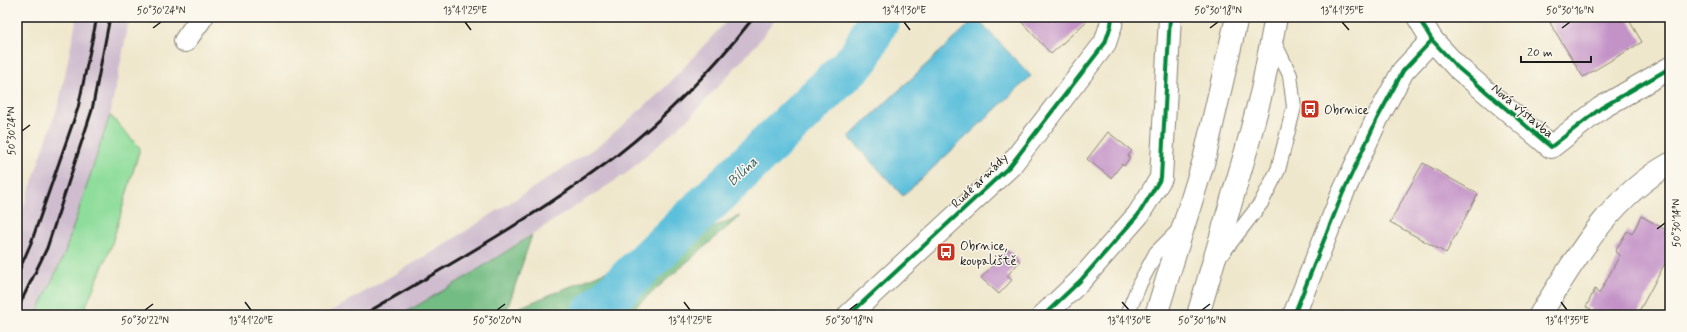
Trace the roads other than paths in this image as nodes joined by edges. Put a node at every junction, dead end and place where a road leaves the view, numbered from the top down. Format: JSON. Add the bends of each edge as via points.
{"nodes":[{"id":1,"x":202,"y":17,"type":"edge"},
{"id":2,"x":1112,"y":17,"type":"edge"},
{"id":3,"x":1170,"y":17,"type":"edge"},
{"id":4,"x":1237,"y":17,"type":"edge"},
{"id":5,"x":1418,"y":17,"type":"edge"},
{"id":6,"x":1274,"y":27,"type":"edge"},
{"id":7,"x":1432,"y":40,"type":"junction"},
{"id":8,"x":185,"y":41,"type":"dead end"},
{"id":9,"x":1670,"y":68,"type":"edge"},
{"id":10,"x":1670,"y":164,"type":"edge"},
{"id":11,"x":1184,"y":224,"type":"junction"},
{"id":12,"x":1213,"y":264,"type":"junction"},
{"id":13,"x":848,"y":315,"type":"edge"},
{"id":14,"x":1044,"y":315,"type":"edge"},
{"id":15,"x":1127,"y":315,"type":"edge"},
{"id":16,"x":1156,"y":315,"type":"edge"},
{"id":17,"x":1198,"y":315,"type":"edge"},
{"id":18,"x":1294,"y":315,"type":"edge"},
{"id":19,"x":1540,"y":315,"type":"edge"}],
"edges":[{"from":1,"to":8,"type":"main road"},
{"from":2,"to":13,"type":"main road","name":"Rudé armády","via":[[1105,43],[1010,166]]},
{"from":3,"to":14,"type":"main road","via":[[1161,178],[1138,215],[1080,281]]},
{"from":4,"to":11,"type":"main road","via":[[1204,160]]},
{"from":5,"to":7,"type":"main road","name":"Nová výstavba"},
{"from":6,"to":12,"type":"main road","via":[[1262,90]]},
{"from":6,"to":12,"type":"lane","via":[[1290,75],[1294,107],[1278,170],[1261,203]]},
{"from":7,"to":9,"type":"main road","name":"Nová výstavba","via":[[1457,67],[1551,147],[1601,108]]},
{"from":7,"to":18,"type":"main road","via":[[1402,70],[1377,119],[1342,195]]},
{"from":10,"to":19,"type":"main road","via":[[1654,173],[1620,202],[1581,249]]},
{"from":11,"to":15,"type":"lane","via":[[1156,253]]},
{"from":11,"to":16,"type":"main road"},
{"from":12,"to":17,"type":"main road"}]}
